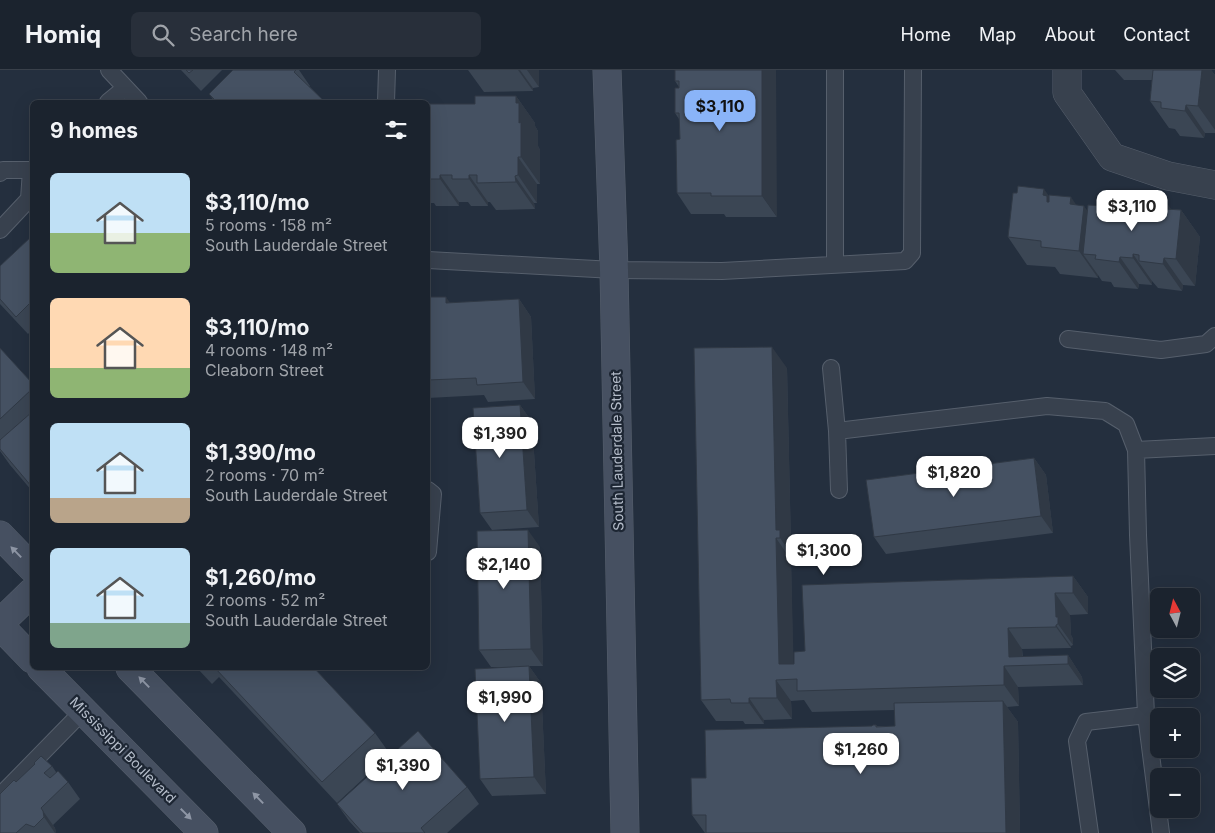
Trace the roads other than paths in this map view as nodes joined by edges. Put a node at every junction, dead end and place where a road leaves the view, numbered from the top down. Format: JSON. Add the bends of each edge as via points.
{"nodes":[{"id":1,"x":109,"y":70,"type":"edge"},
{"id":2,"x":607,"y":70,"type":"edge"},
{"id":3,"x":835,"y":70,"type":"edge"},
{"id":4,"x":913,"y":70,"type":"edge"},
{"id":5,"x":1067,"y":70,"type":"edge"},
{"id":6,"x":384,"y":72,"type":"edge"},
{"id":7,"x":125,"y":88,"type":"junction"},
{"id":8,"x":110,"y":100,"type":"edge"},
{"id":9,"x":137,"y":100,"type":"edge"},
{"id":10,"x":386,"y":100,"type":"edge"},
{"id":11,"x":30,"y":167,"type":"edge"},
{"id":12,"x":0,"y":173,"type":"edge"},
{"id":13,"x":30,"y":184,"type":"edge"},
{"id":14,"x":1215,"y":186,"type":"edge"},
{"id":15,"x":0,"y":230,"type":"edge"},
{"id":16,"x":430,"y":260,"type":"edge"},
{"id":17,"x":835,"y":264,"type":"junction"},
{"id":18,"x":614,"y":270,"type":"junction"},
{"id":19,"x":1215,"y":336,"type":"edge"},
{"id":20,"x":1068,"y":339,"type":"dead end"},
{"id":21,"x":831,"y":368,"type":"dead end"},
{"id":22,"x":838,"y":431,"type":"junction"},
{"id":23,"x":1215,"y":446,"type":"edge"},
{"id":24,"x":1136,"y":450,"type":"junction"},
{"id":25,"x":839,"y":490,"type":"dead end"},
{"id":26,"x":430,"y":492,"type":"edge"},
{"id":27,"x":430,"y":529,"type":"edge"},
{"id":28,"x":0,"y":535,"type":"edge"},
{"id":29,"x":30,"y":566,"type":"edge"},
{"id":30,"x":30,"y":594,"type":"edge"},
{"id":31,"x":0,"y":624,"type":"edge"},
{"id":32,"x":30,"y":657,"type":"edge"},
{"id":33,"x":43,"y":670,"type":"edge"},
{"id":34,"x":132,"y":670,"type":"edge"},
{"id":35,"x":84,"y":710,"type":"junction"},
{"id":36,"x":1146,"y":715,"type":"junction"},
{"id":37,"x":0,"y":796,"type":"edge"},
{"id":38,"x":204,"y":833,"type":"edge"},
{"id":39,"x":292,"y":833,"type":"edge"},
{"id":40,"x":625,"y":833,"type":"edge"},
{"id":41,"x":1090,"y":833,"type":"edge"},
{"id":42,"x":1161,"y":833,"type":"edge"}],
"edges":[{"from":1,"to":7,"type":"lane"},
{"from":2,"to":18,"type":"street","name":"South Lauderdale Street"},
{"from":3,"to":17,"type":"lane"},
{"from":4,"to":17,"type":"lane","via":[[912,253],[905,261]]},
{"from":5,"to":14,"type":"street","via":[[1067,93],[1112,157],[1168,176]]},
{"from":6,"to":10,"type":"lane"},
{"from":7,"to":8,"type":"lane"},
{"from":7,"to":9,"type":"lane"},
{"from":11,"to":12,"type":"lane"},
{"from":13,"to":15,"type":"lane","via":[[29,199]]},
{"from":16,"to":18,"type":"lane"},
{"from":17,"to":18,"type":"lane","via":[[722,271]]},
{"from":18,"to":40,"type":"street","name":"South Lauderdale Street"},
{"from":19,"to":20,"type":"lane","via":[[1206,344],[1161,350]]},
{"from":21,"to":22,"type":"lane"},
{"from":22,"to":24,"type":"lane","via":[[1047,406],[1105,411],[1126,424]]},
{"from":22,"to":25,"type":"lane"},
{"from":23,"to":24,"type":"lane"},
{"from":24,"to":36,"type":"lane"},
{"from":26,"to":27,"type":"lane","via":[[433,494]]},
{"from":29,"to":28,"type":"street","one_way":true},
{"from":30,"to":31,"type":"street"},
{"from":31,"to":32,"type":"street"},
{"from":33,"to":35,"type":"street","name":"Mississippi Boulevard"},
{"from":39,"to":34,"type":"street","one_way":true},
{"from":35,"to":37,"type":"lane"},
{"from":35,"to":38,"type":"street","name":"Mississippi Boulevard","one_way":true},
{"from":36,"to":41,"type":"lane","via":[[1086,722],[1077,741]]},
{"from":36,"to":42,"type":"lane"}]}
